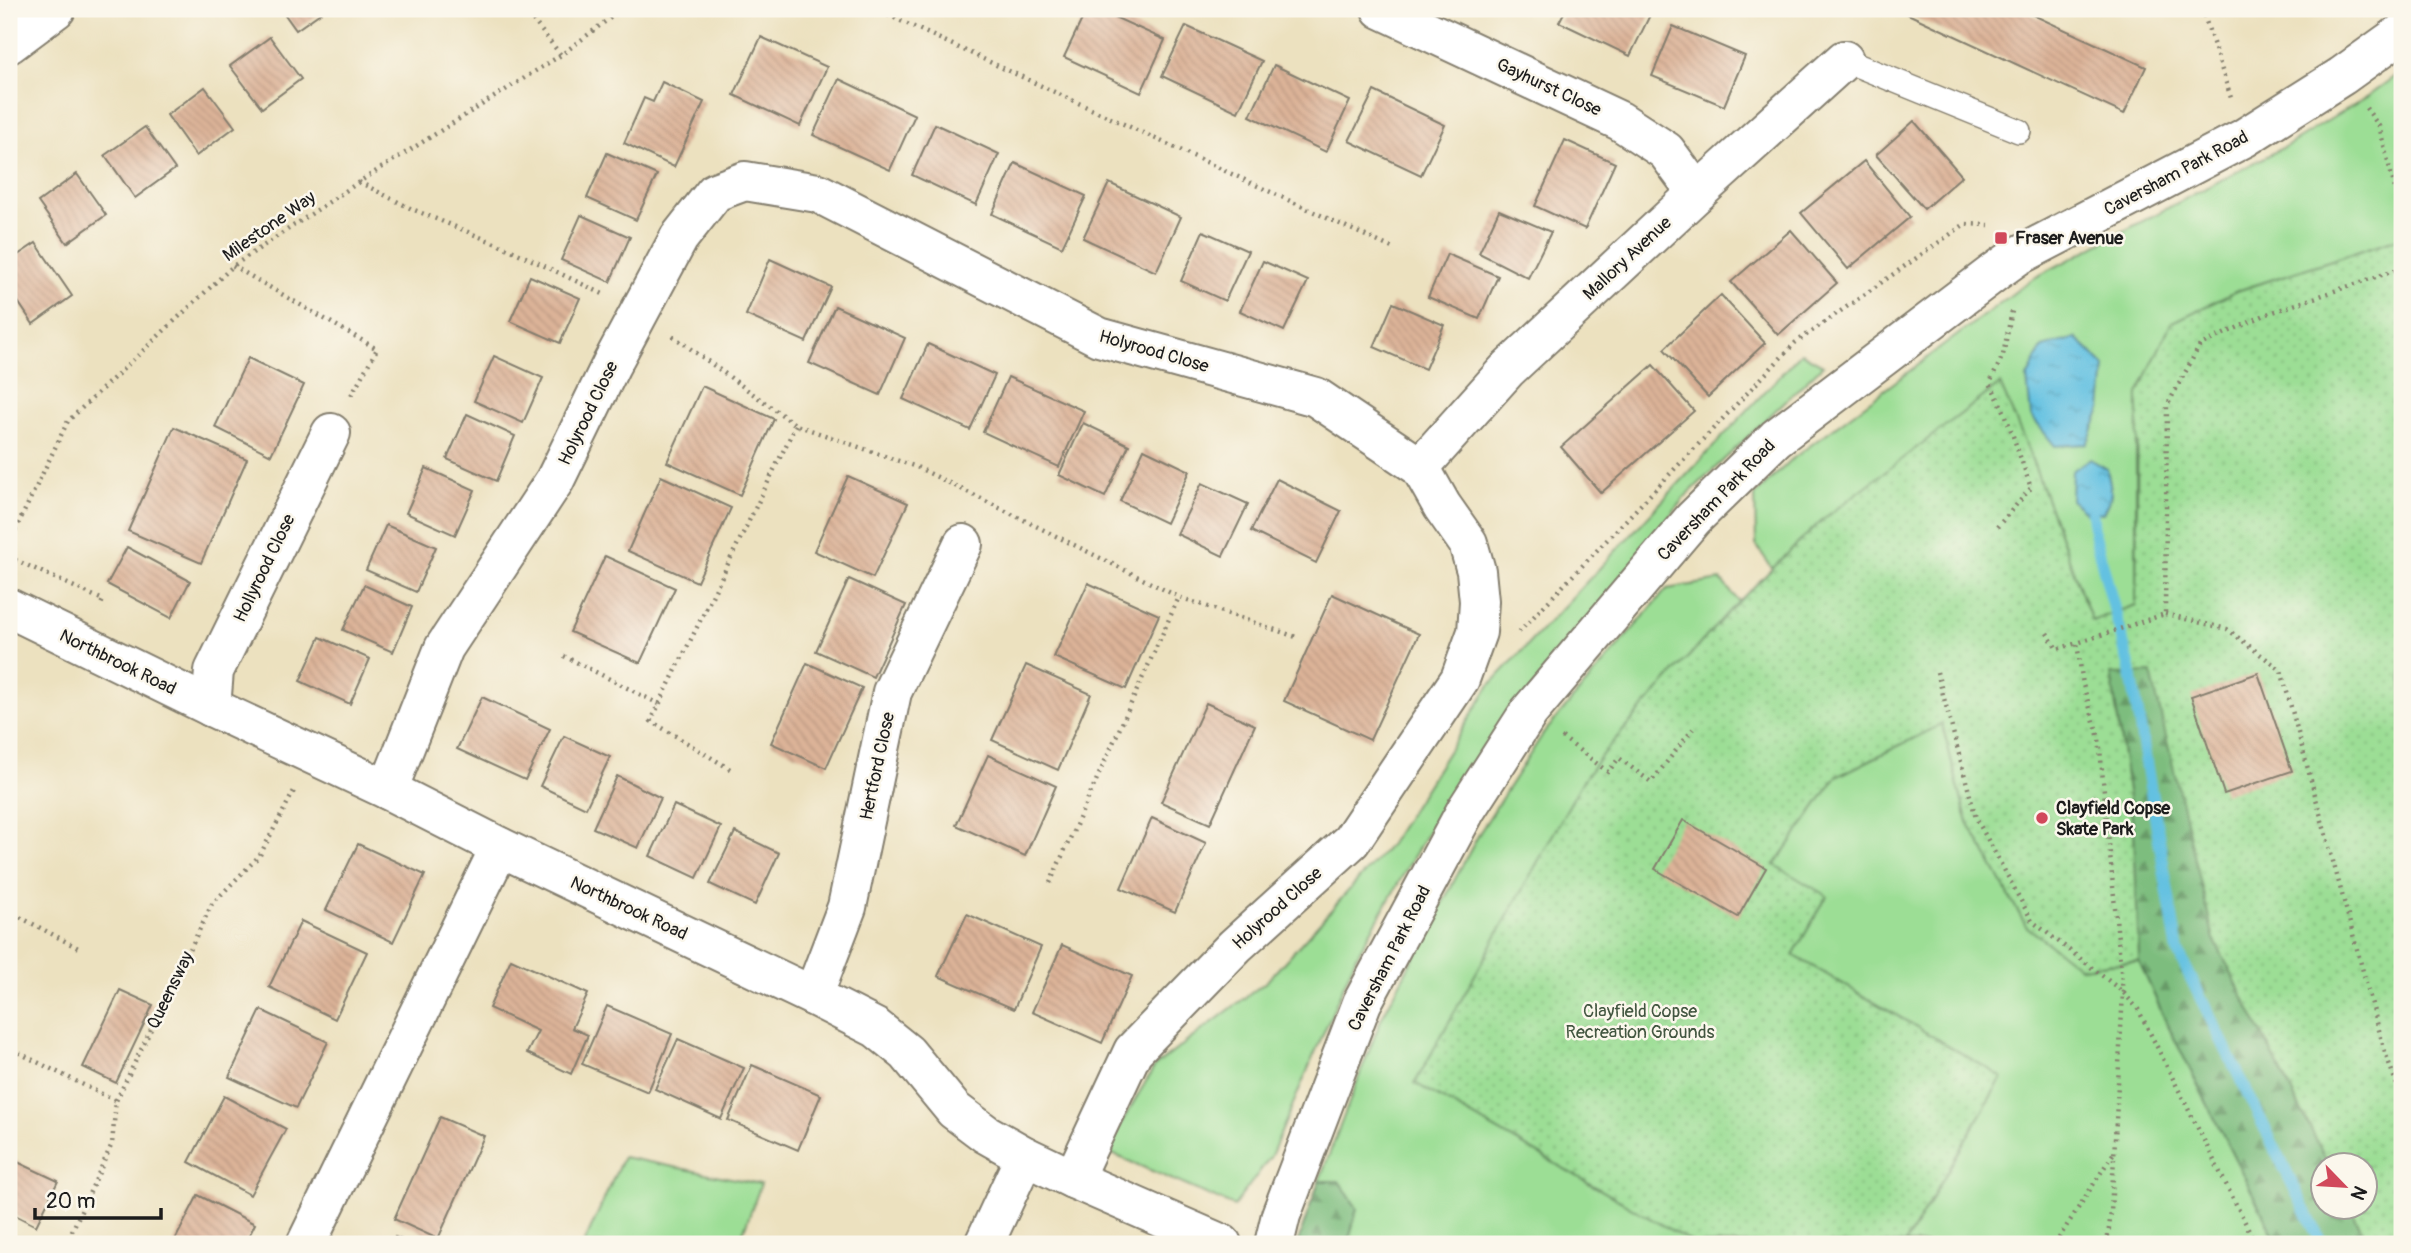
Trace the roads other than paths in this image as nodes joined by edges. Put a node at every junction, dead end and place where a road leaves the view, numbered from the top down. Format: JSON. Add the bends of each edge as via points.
{"nodes":[{"id":1,"x":55,"y":9,"type":"edge"},
{"id":2,"x":1381,"y":9,"type":"edge"},
{"id":3,"x":2402,"y":33,"type":"edge"},
{"id":4,"x":9,"y":44,"type":"edge"},
{"id":5,"x":1844,"y":60,"type":"joint"},
{"id":6,"x":2019,"y":131,"type":"dead end"},
{"id":7,"x":1697,"y":193,"type":"junction"},
{"id":8,"x":331,"y":433,"type":"road end"},
{"id":9,"x":1420,"y":467,"type":"junction"},
{"id":10,"x":963,"y":544,"type":"dead end"},
{"id":11,"x":19,"y":613,"type":"edge"},
{"id":12,"x":211,"y":707,"type":"junction"},
{"id":13,"x":388,"y":790,"type":"junction"},
{"id":14,"x":500,"y":847,"type":"junction"},
{"id":15,"x":813,"y":996,"type":"junction"},
{"id":16,"x":1025,"y":1156,"type":"junction"},
{"id":17,"x":1073,"y":1179,"type":"junction"},
{"id":18,"x":306,"y":1244,"type":"edge"},
{"id":19,"x":984,"y":1244,"type":"edge"},
{"id":20,"x":1222,"y":1244,"type":"edge"},
{"id":21,"x":1274,"y":1244,"type":"edge"}],
"edges":[{"from":1,"to":4,"type":"street"},
{"from":2,"to":7,"type":"street","name":"Gayhurst Close","via":[[1620,121],[1665,151]]},
{"from":3,"to":21,"type":"street","name":"Caversham Park Road","via":[[2244,138],[2016,257],[1776,438],[1693,519],[1529,712],[1466,810],[1362,1003]]},
{"from":5,"to":6,"type":"lane"},
{"from":5,"to":7,"type":"street","name":"Mallory Avenue"},
{"from":7,"to":9,"type":"street","name":"Mallory Avenue","via":[[1507,370]]},
{"from":8,"to":12,"type":"street","name":"Hollyrood Close","via":[[214,671]]},
{"from":9,"to":13,"type":"street","name":"Holyrood Close","via":[[1316,397],[1099,337],[818,193],[745,181],[715,192],[679,238],[555,480],[444,648]]},
{"from":9,"to":17,"type":"street","name":"Holyrood Close","via":[[1468,543],[1476,571],[1477,632],[1460,679],[1351,841],[1235,946],[1133,1051]]},
{"from":10,"to":15,"type":"street","name":"Hertford Close","via":[[892,692],[847,907]]},
{"from":11,"to":12,"type":"street","name":"Northbrook Road"},
{"from":12,"to":13,"type":"street","name":"Northbrook Road"},
{"from":13,"to":14,"type":"street","name":"Northbrook Road"},
{"from":14,"to":15,"type":"street","name":"Northbrook Road"},
{"from":14,"to":18,"type":"street"},
{"from":15,"to":16,"type":"street","name":"Northbrook Road","via":[[876,1028],[907,1054],[954,1110]]},
{"from":16,"to":17,"type":"street","name":"Northbrook Road"},
{"from":16,"to":19,"type":"street"},
{"from":17,"to":20,"type":"street","name":"Northbrook Road"}]}
